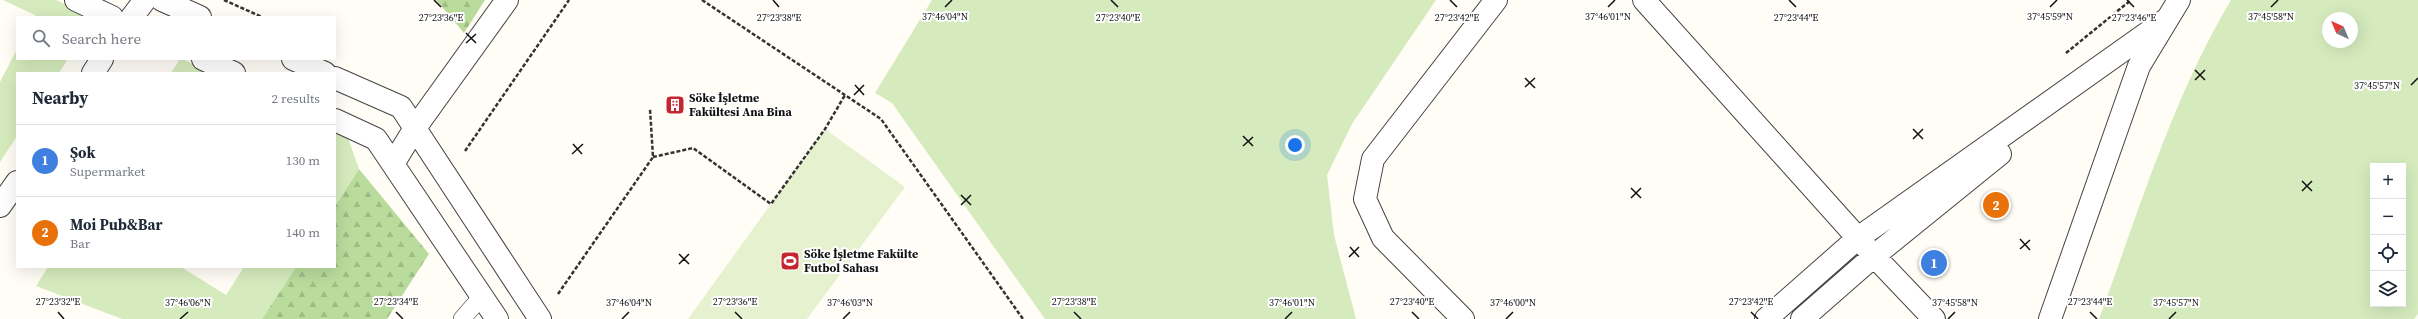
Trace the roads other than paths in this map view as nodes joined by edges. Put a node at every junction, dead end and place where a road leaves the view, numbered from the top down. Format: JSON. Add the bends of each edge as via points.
{"nodes":[{"id":1,"x":76,"y":0,"type":"edge"},
{"id":2,"x":145,"y":0,"type":"edge"},
{"id":3,"x":162,"y":0,"type":"edge"},
{"id":4,"x":507,"y":0,"type":"edge"},
{"id":5,"x":1496,"y":0,"type":"edge"},
{"id":6,"x":1644,"y":0,"type":"edge"},
{"id":7,"x":2179,"y":0,"type":"edge"},
{"id":8,"x":110,"y":16,"type":"edge"},
{"id":9,"x":133,"y":16,"type":"edge"},
{"id":10,"x":198,"y":16,"type":"edge"},
{"id":11,"x":2167,"y":19,"type":"junction"},
{"id":12,"x":101,"y":60,"type":"edge"},
{"id":13,"x":205,"y":60,"type":"edge"},
{"id":14,"x":295,"y":60,"type":"edge"},
{"id":15,"x":94,"y":72,"type":"edge"},
{"id":16,"x":232,"y":72,"type":"edge"},
{"id":17,"x":323,"y":72,"type":"edge"},
{"id":18,"x":336,"y":78,"type":"edge"},
{"id":19,"x":336,"y":120,"type":"edge"},
{"id":20,"x":416,"y":128,"type":"junction"},
{"id":21,"x":393,"y":164,"type":"junction"},
{"id":22,"x":16,"y":183,"type":"edge"},
{"id":23,"x":0,"y":206,"type":"edge"},
{"id":24,"x":1858,"y":238,"type":"junction"},
{"id":25,"x":1874,"y":256,"type":"junction"},
{"id":26,"x":482,"y":296,"type":"junction"},
{"id":27,"x":538,"y":316,"type":"edge"},
{"id":28,"x":462,"y":319,"type":"edge"},
{"id":29,"x":497,"y":319,"type":"edge"},
{"id":30,"x":1463,"y":319,"type":"edge"},
{"id":31,"x":1766,"y":319,"type":"edge"},
{"id":32,"x":1802,"y":319,"type":"edge"},
{"id":33,"x":1934,"y":319,"type":"edge"},
{"id":34,"x":2050,"y":319,"type":"edge"}],
"edges":[{"from":1,"to":8,"type":"street"},
{"from":2,"to":9,"type":"street"},
{"from":3,"to":10,"type":"street"},
{"from":4,"to":20,"type":"street"},
{"from":5,"to":30,"type":"street","via":[[1373,159],[1366,198],[1384,238]]},
{"from":6,"to":24,"type":"street"},
{"from":7,"to":11,"type":"street"},
{"from":11,"to":24,"type":"street"},
{"from":11,"to":25,"type":"street"},
{"from":11,"to":34,"type":"street","via":[[2139,66]]},
{"from":12,"to":15,"type":"street"},
{"from":13,"to":16,"type":"street"},
{"from":14,"to":17,"type":"street"},
{"from":18,"to":20,"type":"street","via":[[401,107]]},
{"from":19,"to":21,"type":"street","via":[[376,139]]},
{"from":20,"to":21,"type":"street"},
{"from":20,"to":27,"type":"street"},
{"from":21,"to":26,"type":"street"},
{"from":22,"to":23,"type":"street"},
{"from":24,"to":25,"type":"street"},
{"from":24,"to":31,"type":"street"},
{"from":25,"to":32,"type":"street"},
{"from":25,"to":33,"type":"street"},
{"from":26,"to":28,"type":"lane"},
{"from":26,"to":29,"type":"street"}]}
